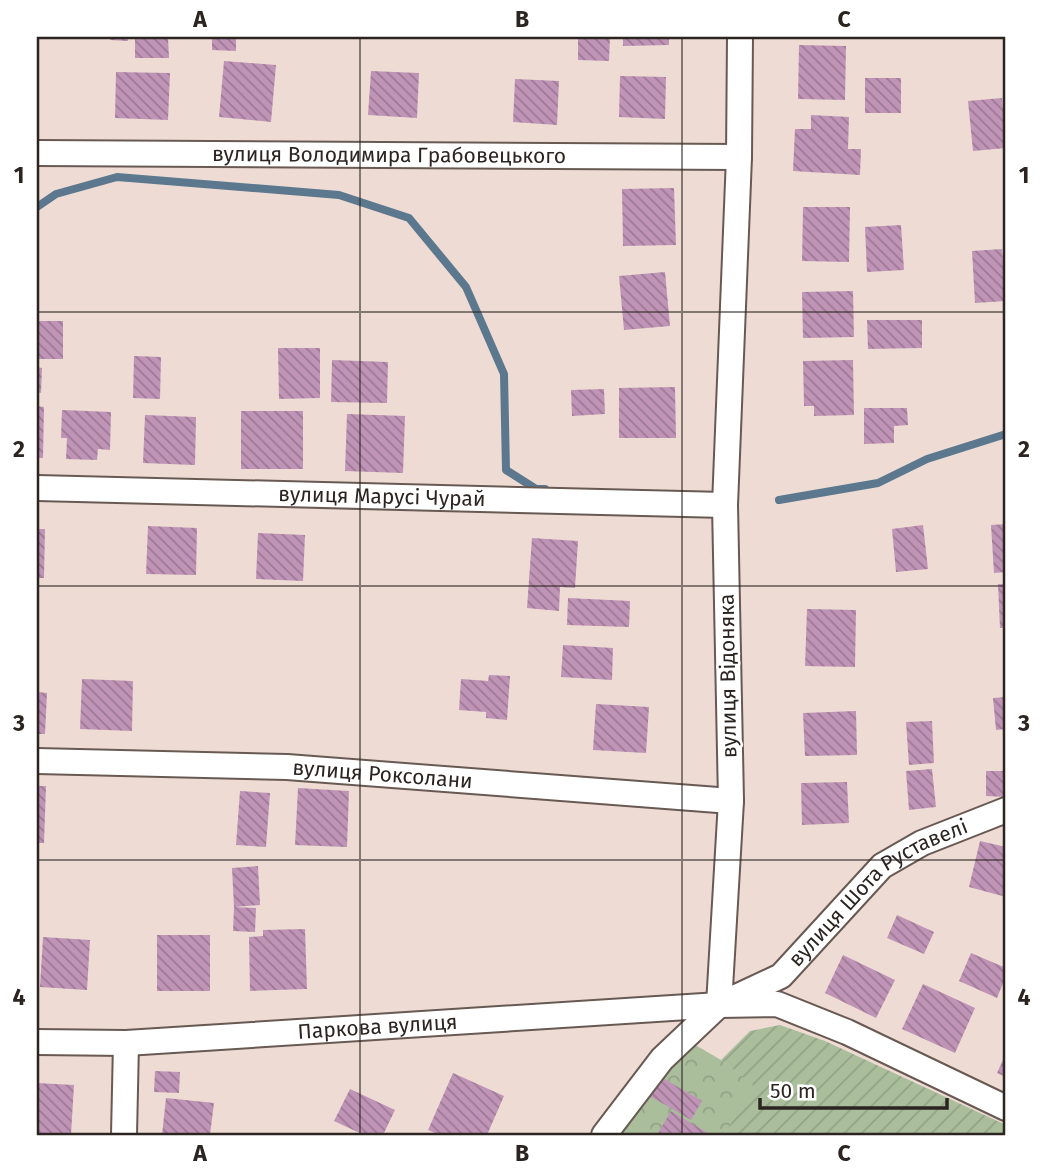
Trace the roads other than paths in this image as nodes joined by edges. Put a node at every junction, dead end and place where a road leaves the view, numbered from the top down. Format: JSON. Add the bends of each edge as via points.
{"nodes":[{"id":1,"x":740,"y":37,"type":"edge"},
{"id":2,"x":37,"y":153,"type":"edge"},
{"id":3,"x":740,"y":157,"type":"junction"},
{"id":4,"x":37,"y":488,"type":"edge"},
{"id":5,"x":725,"y":505,"type":"junction"},
{"id":6,"x":37,"y":761,"type":"edge"},
{"id":7,"x":730,"y":801,"type":"junction"},
{"id":8,"x":1006,"y":810,"type":"edge"},
{"id":9,"x":719,"y":1005,"type":"junction"},
{"id":10,"x":37,"y":1042,"type":"edge"},
{"id":11,"x":126,"y":1044,"type":"junction"},
{"id":12,"x":1006,"y":1108,"type":"edge"},
{"id":13,"x":124,"y":1135,"type":"edge"},
{"id":14,"x":604,"y":1135,"type":"edge"}],
"edges":[{"from":1,"to":3,"type":"street","name":"вулиця Відоняка"},
{"from":2,"to":3,"type":"street","name":"вулиця Володимира Грабовецького"},
{"from":3,"to":5,"type":"street","name":"вулиця Відоняка"},
{"from":4,"to":5,"type":"street","name":"вулиця Марусі Чурай"},
{"from":5,"to":7,"type":"street","name":"вулиця Відоняка"},
{"from":6,"to":7,"type":"street","name":"вулиця Роксолани","via":[[287,767]]},
{"from":7,"to":9,"type":"street","name":"вулиця Відоняка"},
{"from":8,"to":9,"type":"street","name":"вулиця Шота Руставелі","via":[[922,843],[883,866],[781,976]]},
{"from":9,"to":11,"type":"street","name":"Паркова вулиця"},
{"from":9,"to":12,"type":"street","via":[[777,1004]]},
{"from":9,"to":14,"type":"street","via":[[662,1059]]},
{"from":10,"to":11,"type":"street","name":"Паркова вулиця"},
{"from":11,"to":13,"type":"street"}]}
